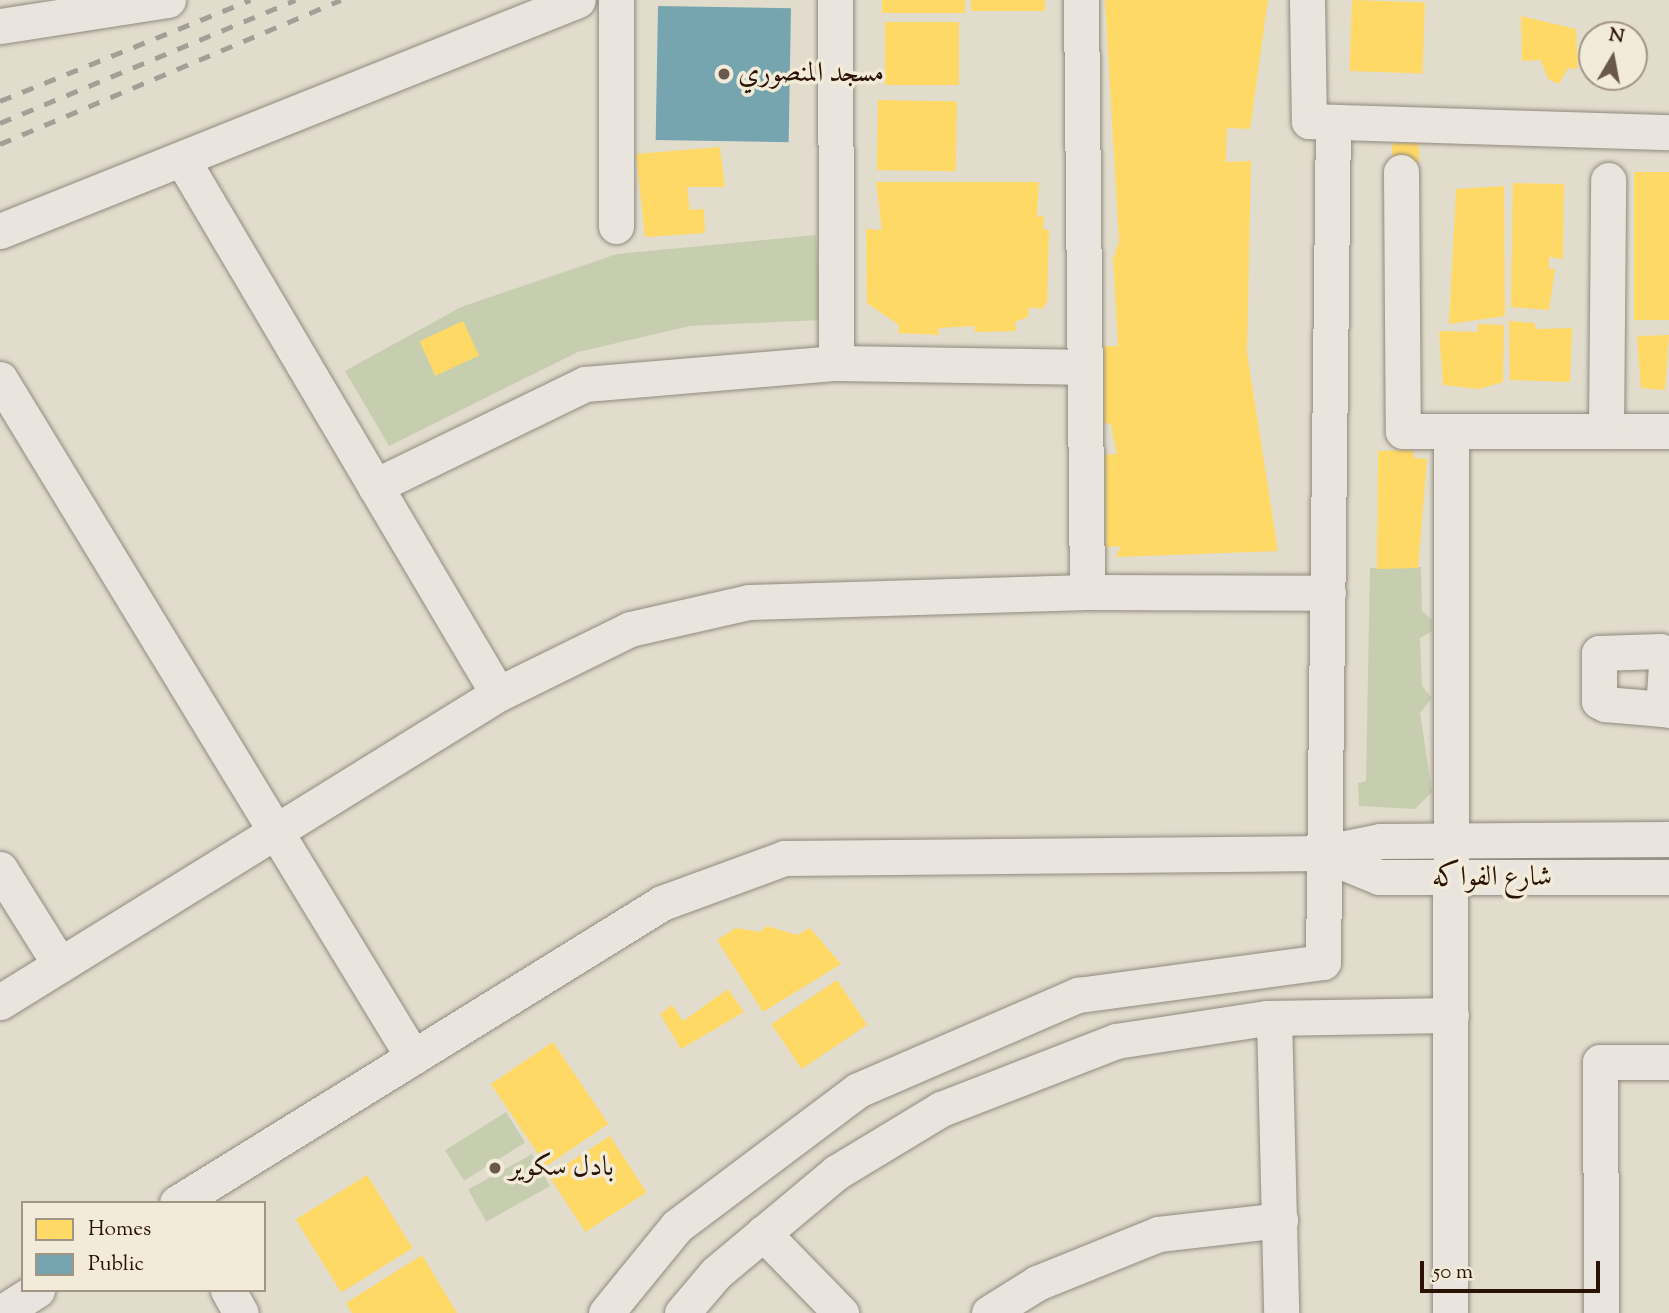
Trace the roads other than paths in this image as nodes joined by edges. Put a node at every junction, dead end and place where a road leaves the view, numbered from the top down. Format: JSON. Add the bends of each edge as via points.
{"nodes":[{"id":1,"x":168,"y":0,"type":"edge"},
{"id":2,"x":566,"y":0,"type":"edge"},
{"id":3,"x":577,"y":0,"type":"edge"},
{"id":4,"x":616,"y":0,"type":"edge"},
{"id":5,"x":835,"y":0,"type":"edge"},
{"id":6,"x":1081,"y":0,"type":"edge"},
{"id":7,"x":1307,"y":0,"type":"edge"},
{"id":8,"x":0,"y":26,"type":"edge"},
{"id":9,"x":1333,"y":123,"type":"junction"},
{"id":10,"x":1669,"y":132,"type":"edge"},
{"id":11,"x":182,"y":159,"type":"junction"},
{"id":12,"x":1401,"y":172,"type":"dead end"},
{"id":13,"x":1608,"y":180,"type":"dead end"},
{"id":14,"x":616,"y":226,"type":"dead end"},
{"id":15,"x":0,"y":232,"type":"edge"},
{"id":16,"x":836,"y":363,"type":"junction"},
{"id":17,"x":1082,"y":367,"type":"junction"},
{"id":18,"x":0,"y":379,"type":"edge"},
{"id":19,"x":1606,"y":431,"type":"junction"},
{"id":20,"x":1669,"y":431,"type":"edge"},
{"id":21,"x":1451,"y":432,"type":"junction"},
{"id":22,"x":375,"y":486,"type":"junction"},
{"id":23,"x":1087,"y":592,"type":"junction"},
{"id":24,"x":1328,"y":593,"type":"junction"},
{"id":25,"x":498,"y":694,"type":"junction"},
{"id":26,"x":275,"y":832,"type":"junction"},
{"id":27,"x":1452,"y":839,"type":"junction"},
{"id":28,"x":1669,"y":839,"type":"edge"},
{"id":29,"x":1321,"y":853,"type":"junction"},
{"id":30,"x":0,"y":869,"type":"edge"},
{"id":31,"x":1669,"y":877,"type":"edge"},
{"id":32,"x":1452,"y":879,"type":"junction"},
{"id":33,"x":60,"y":965,"type":"junction"},
{"id":34,"x":0,"y":1002,"type":"edge"},
{"id":35,"x":1451,"y":1015,"type":"junction"},
{"id":36,"x":1274,"y":1017,"type":"junction"},
{"id":37,"x":413,"y":1057,"type":"junction"},
{"id":38,"x":1669,"y":1062,"type":"edge"},
{"id":39,"x":182,"y":1201,"type":"edge"},
{"id":40,"x":1280,"y":1220,"type":"junction"},
{"id":41,"x":763,"y":1233,"type":"junction"},
{"id":42,"x":34,"y":1292,"type":"edge"},
{"id":43,"x":230,"y":1292,"type":"edge"},
{"id":44,"x":1,"y":1313,"type":"edge"},
{"id":45,"x":240,"y":1313,"type":"edge"},
{"id":46,"x":606,"y":1313,"type":"edge"},
{"id":47,"x":682,"y":1313,"type":"edge"},
{"id":48,"x":841,"y":1313,"type":"edge"},
{"id":49,"x":989,"y":1313,"type":"edge"},
{"id":50,"x":1281,"y":1313,"type":"edge"},
{"id":51,"x":1450,"y":1313,"type":"edge"},
{"id":52,"x":1601,"y":1313,"type":"edge"}],
"edges":[{"from":1,"to":8,"type":"street"},
{"from":2,"to":3,"type":"street"},
{"from":3,"to":11,"type":"street"},
{"from":4,"to":14,"type":"street"},
{"from":5,"to":16,"type":"street"},
{"from":6,"to":17,"type":"street"},
{"from":7,"to":9,"type":"street","via":[[1309,121]]},
{"from":9,"to":10,"type":"street"},
{"from":9,"to":24,"type":"street"},
{"from":11,"to":15,"type":"street"},
{"from":11,"to":22,"type":"street"},
{"from":12,"to":21,"type":"street","via":[[1403,431]]},
{"from":13,"to":19,"type":"street"},
{"from":16,"to":17,"type":"street"},
{"from":16,"to":22,"type":"street","via":[[585,384]]},
{"from":17,"to":23,"type":"street"},
{"from":18,"to":26,"type":"street"},
{"from":19,"to":20,"type":"street"},
{"from":19,"to":21,"type":"street"},
{"from":21,"to":27,"type":"street"},
{"from":22,"to":25,"type":"street"},
{"from":23,"to":24,"type":"street"},
{"from":23,"to":25,"type":"street","via":[[749,602],[630,629]]},
{"from":24,"to":29,"type":"street"},
{"from":25,"to":26,"type":"street"},
{"from":26,"to":33,"type":"street"},
{"from":26,"to":37,"type":"street"},
{"from":27,"to":28,"type":"street"},
{"from":27,"to":29,"type":"street","via":[[1380,841]]},
{"from":27,"to":32,"type":"street"},
{"from":29,"to":32,"type":"street","name":"شارع الفواكه","via":[[1379,877]]},
{"from":29,"to":37,"type":"street","via":[[784,859],[662,903]]},
{"from":29,"to":46,"type":"street","via":[[1323,962],[1078,995],[858,1090],[677,1226]]},
{"from":30,"to":33,"type":"street"},
{"from":31,"to":32,"type":"street","name":"شارع الفواكه"},
{"from":32,"to":35,"type":"street"},
{"from":33,"to":34,"type":"street"},
{"from":35,"to":36,"type":"street"},
{"from":35,"to":51,"type":"street"},
{"from":36,"to":40,"type":"street"},
{"from":36,"to":41,"type":"street","via":[[1116,1041],[941,1109],[837,1172]]},
{"from":37,"to":39,"type":"street"},
{"from":38,"to":52,"type":"street","via":[[1600,1062]]},
{"from":40,"to":49,"type":"street","via":[[1158,1234],[1037,1283]]},
{"from":40,"to":50,"type":"street"},
{"from":41,"to":47,"type":"street","via":[[716,1273]]},
{"from":41,"to":48,"type":"street"},
{"from":42,"to":44,"type":"street"},
{"from":43,"to":45,"type":"street"}]}
